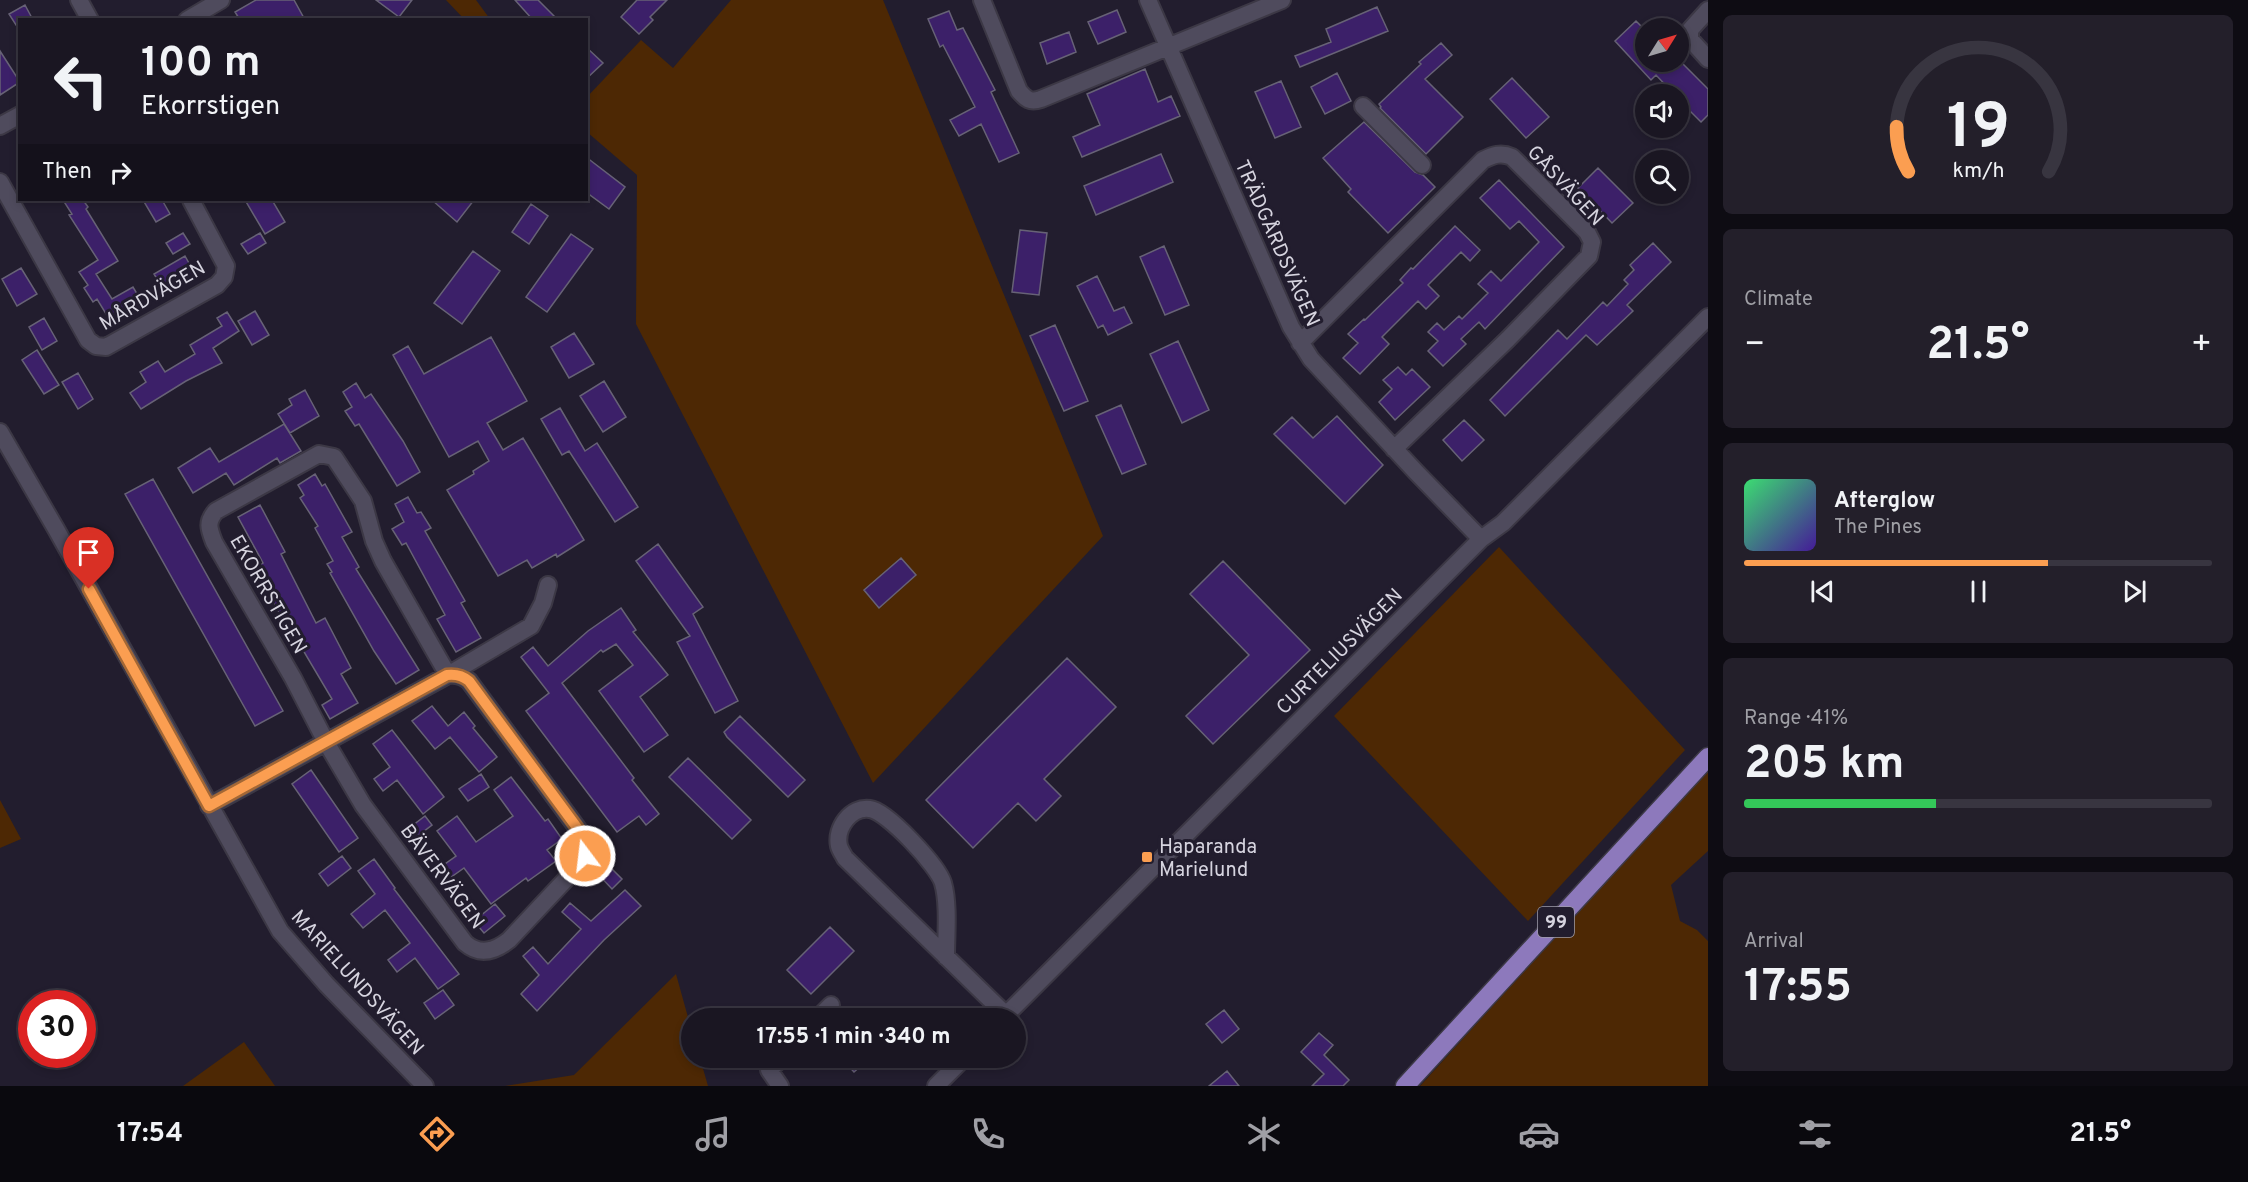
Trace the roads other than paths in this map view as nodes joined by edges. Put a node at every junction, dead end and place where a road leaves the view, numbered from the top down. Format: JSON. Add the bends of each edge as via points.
{"nodes":[{"id":1,"x":79,"y":0,"type":"edge"},
{"id":2,"x":221,"y":0,"type":"edge"},
{"id":3,"x":982,"y":0,"type":"edge"},
{"id":4,"x":1148,"y":0,"type":"edge"},
{"id":5,"x":1282,"y":0,"type":"edge"},
{"id":6,"x":1708,"y":10,"type":"edge"},
{"id":7,"x":89,"y":18,"type":"edge"},
{"id":8,"x":190,"y":18,"type":"edge"},
{"id":9,"x":1169,"y":48,"type":"junction"},
{"id":10,"x":1708,"y":59,"type":"edge"},
{"id":11,"x":1363,"y":106,"type":"dead end"},
{"id":12,"x":18,"y":116,"type":"edge"},
{"id":13,"x":0,"y":126,"type":"edge"},
{"id":14,"x":1422,"y":165,"type":"dead end"},
{"id":15,"x":0,"y":182,"type":"edge"},
{"id":16,"x":192,"y":201,"type":"edge"},
{"id":17,"x":1708,"y":317,"type":"edge"},
{"id":18,"x":1300,"y":343,"type":"junction"},
{"id":19,"x":0,"y":432,"type":"edge"},
{"id":20,"x":1394,"y":449,"type":"junction"},
{"id":21,"x":1481,"y":539,"type":"junction"},
{"id":22,"x":548,"y":585,"type":"dead end"},
{"id":23,"x":447,"y":675,"type":"junction"},
{"id":24,"x":326,"y":742,"type":"junction"},
{"id":25,"x":1708,"y":757,"type":"edge"},
{"id":26,"x":209,"y":806,"type":"junction"},
{"id":27,"x":946,"y":957,"type":"junction"},
{"id":28,"x":831,"y":1005,"type":"dead end"},
{"id":29,"x":828,"y":1008,"type":"edge"},
{"id":30,"x":996,"y":1008,"type":"edge"},
{"id":31,"x":1014,"y":1008,"type":"edge"},
{"id":32,"x":771,"y":1068,"type":"edge"},
{"id":33,"x":954,"y":1068,"type":"edge"},
{"id":34,"x":425,"y":1086,"type":"edge"},
{"id":35,"x":780,"y":1086,"type":"edge"},
{"id":36,"x":936,"y":1086,"type":"edge"},
{"id":37,"x":1405,"y":1086,"type":"edge"}],
"edges":[{"from":1,"to":7,"type":"street"},
{"from":2,"to":8,"type":"street"},
{"from":3,"to":9,"type":"street","via":[[1019,91],[1031,101]]},
{"from":4,"to":9,"type":"street","name":"TRÄDGÅRDSVÄGEN"},
{"from":5,"to":9,"type":"street"},
{"from":6,"to":10,"type":"street","via":[[1690,30],[1690,39]]},
{"from":9,"to":18,"type":"street","name":"TRÄDGÅRDSVÄGEN"},
{"from":11,"to":14,"type":"street"},
{"from":12,"to":13,"type":"street"},
{"from":15,"to":16,"type":"street","name":"MÅRDVÄGEN","via":[[88,340],[106,348],[225,277],[226,266]]},
{"from":17,"to":21,"type":"street","name":"CURTELIUSVÄGEN","via":[[1503,523]]},
{"from":18,"to":20,"type":"street","name":"TRÄDGÅRDSVÄGEN"},
{"from":18,"to":20,"type":"street","name":"GÅSVÄGEN","via":[[1483,160],[1494,154],[1512,157],[1587,232],[1592,242],[1589,256]]},
{"from":19,"to":26,"type":"street","name":"MARIELUNDSVÄGEN"},
{"from":20,"to":21,"type":"street","name":"TRÄDGÅRDSVÄGEN"},
{"from":21,"to":31,"type":"street","name":"CURTELIUSVÄGEN"},
{"from":22,"to":23,"type":"street","via":[[531,626]]},
{"from":23,"to":24,"type":"street"},
{"from":23,"to":24,"type":"street","name":"BÄVERVÄGEN","via":[[469,681],[586,844],[583,861],[497,949],[483,951],[465,943],[363,805]]},
{"from":23,"to":24,"type":"street","name":"EKORRSTIGEN","via":[[383,561],[363,501],[338,461],[319,454],[291,469],[216,511],[208,528]]},
{"from":24,"to":26,"type":"street"},
{"from":25,"to":37,"type":"main road","number":"99"},
{"from":26,"to":34,"type":"street","name":"MARIELUNDSVÄGEN","via":[[280,931]]},
{"from":27,"to":27,"type":"street","via":[[845,858],[838,832],[857,810],[869,808],[884,814],[933,864],[943,882]]},
{"from":27,"to":30,"type":"street"},
{"from":28,"to":29,"type":"street"},
{"from":32,"to":35,"type":"street"},
{"from":33,"to":36,"type":"street"}]}
